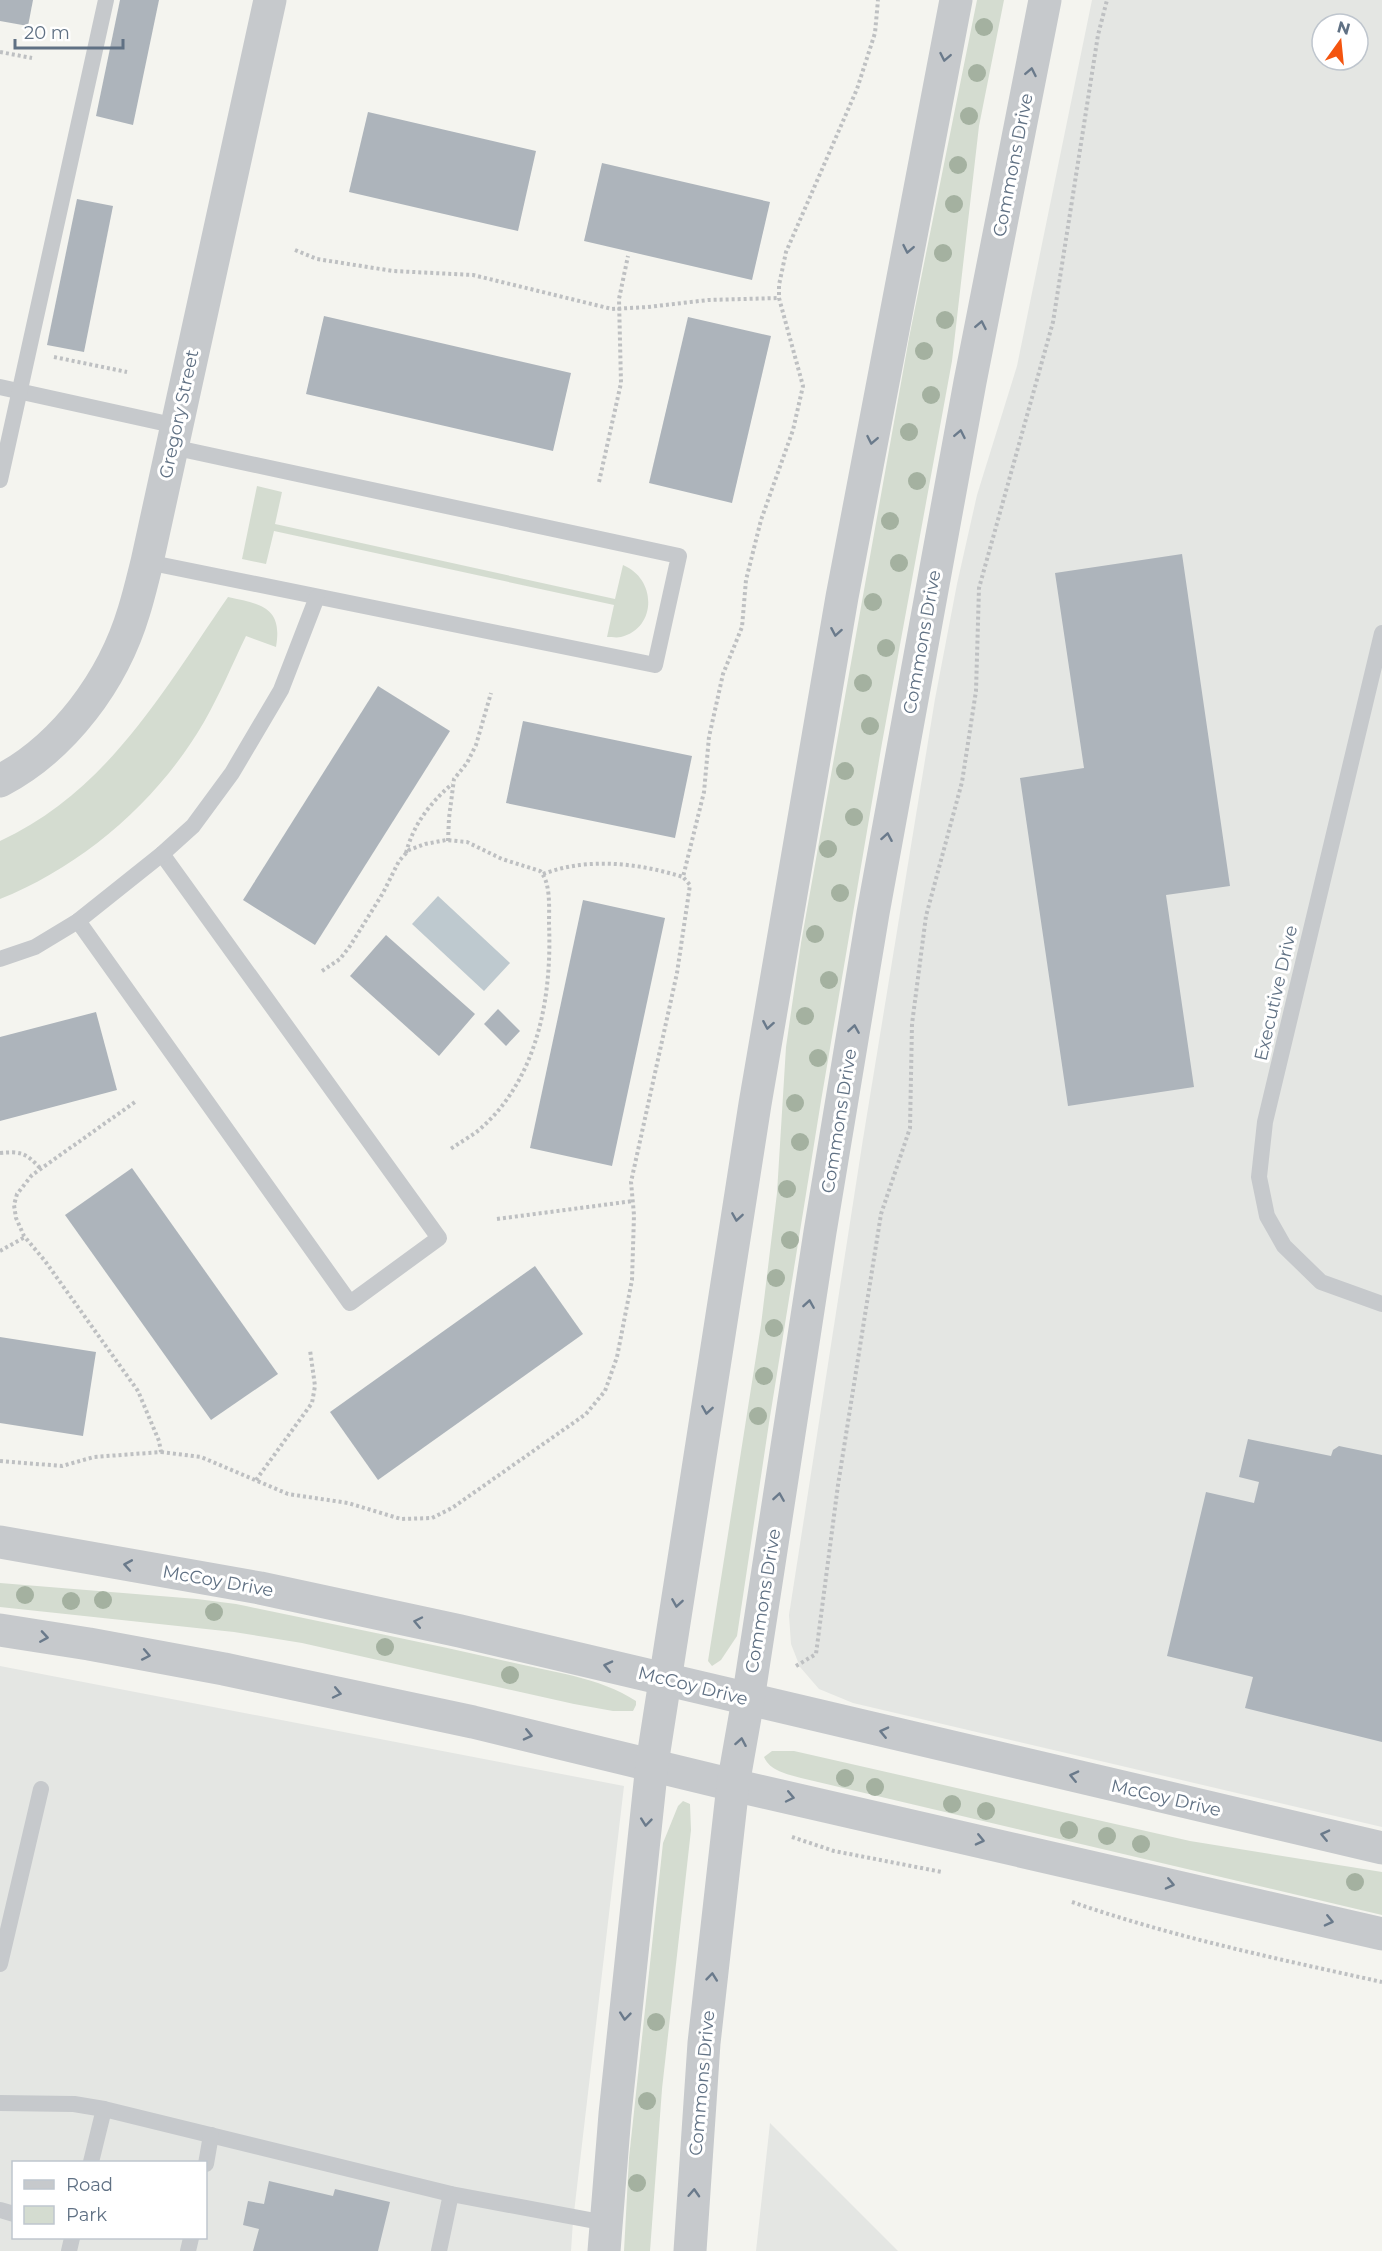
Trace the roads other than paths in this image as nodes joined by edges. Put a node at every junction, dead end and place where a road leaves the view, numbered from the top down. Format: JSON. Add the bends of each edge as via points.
{"nodes":[{"id":1,"x":106,"y":0,"type":"edge"},
{"id":2,"x":270,"y":0,"type":"edge"},
{"id":3,"x":956,"y":0,"type":"edge"},
{"id":4,"x":1045,"y":0,"type":"edge"},
{"id":5,"x":0,"y":387,"type":"edge"},
{"id":6,"x":19,"y":391,"type":"junction"},
{"id":7,"x":174,"y":437,"type":"junction"},
{"id":8,"x":0,"y":480,"type":"edge"},
{"id":9,"x":147,"y":562,"type":"junction"},
{"id":10,"x":317,"y":597,"type":"junction"},
{"id":11,"x":1382,"y":633,"type":"edge"},
{"id":12,"x":0,"y":781,"type":"edge"},
{"id":13,"x":162,"y":854,"type":"junction"},
{"id":14,"x":78,"y":921,"type":"junction"},
{"id":15,"x":0,"y":959,"type":"edge"},
{"id":16,"x":1382,"y":1304,"type":"edge"},
{"id":17,"x":0,"y":1542,"type":"edge"},
{"id":18,"x":0,"y":1630,"type":"edge"},
{"id":19,"x":665,"y":1679,"type":"junction"},
{"id":20,"x":748,"y":1700,"type":"junction"},
{"id":21,"x":652,"y":1764,"type":"junction"},
{"id":22,"x":733,"y":1785,"type":"junction"},
{"id":23,"x":40,"y":1789,"type":"dead end"},
{"id":24,"x":1382,"y":1848,"type":"edge"},
{"id":25,"x":1382,"y":1934,"type":"edge"},
{"id":26,"x":0,"y":1964,"type":"edge"},
{"id":27,"x":0,"y":2103,"type":"edge"},
{"id":28,"x":104,"y":2109,"type":"junction"},
{"id":29,"x":212,"y":2135,"type":"junction"},
{"id":30,"x":91,"y":2161,"type":"edge"},
{"id":31,"x":207,"y":2161,"type":"edge"},
{"id":32,"x":451,"y":2194,"type":"junction"},
{"id":33,"x":605,"y":2237,"type":"edge"},
{"id":34,"x":439,"y":2251,"type":"edge"},
{"id":35,"x":690,"y":2251,"type":"edge"}],
"edges":[{"from":1,"to":6,"type":"lane"},
{"from":2,"to":7,"type":"street","name":"Gregory Street"},
{"from":3,"to":19,"type":"street","one_way":true,"via":[[846,574],[788,906]]},
{"from":20,"to":4,"type":"street","name":"Commons Drive","one_way":true,"via":[[873,913],[963,416]]},
{"from":5,"to":6,"type":"lane"},
{"from":6,"to":7,"type":"lane"},
{"from":6,"to":8,"type":"lane"},
{"from":7,"to":9,"type":"street","name":"Gregory Street"},
{"from":7,"to":10,"type":"lane","via":[[679,556],[656,665]]},
{"from":9,"to":10,"type":"lane"},
{"from":9,"to":12,"type":"street","name":"Gregory Street","via":[[134,613],[97,688],[72,725],[20,771]]},
{"from":10,"to":13,"type":"lane","via":[[281,690],[259,730],[193,826]]},
{"from":11,"to":16,"type":"lane","name":"Executive Drive","via":[[1265,1122],[1259,1177],[1267,1216],[1284,1246],[1321,1282]]},
{"from":13,"to":14,"type":"lane"},
{"from":13,"to":14,"type":"lane","via":[[439,1238],[350,1303]]},
{"from":14,"to":15,"type":"lane","via":[[35,947]]},
{"from":19,"to":17,"type":"street","name":"McCoy Drive","one_way":true,"via":[[271,1591]]},
{"from":18,"to":21,"type":"street","one_way":true,"via":[[224,1669]]},
{"from":19,"to":20,"type":"street","name":"McCoy Drive"},
{"from":19,"to":21,"type":"street"},
{"from":22,"to":20,"type":"street","name":"Commons Drive","one_way":true},
{"from":24,"to":20,"type":"street","name":"McCoy Drive","one_way":true},
{"from":21,"to":22,"type":"street"},
{"from":21,"to":33,"type":"street","one_way":true},
{"from":22,"to":25,"type":"street","one_way":true},
{"from":35,"to":22,"type":"street","name":"Commons Drive","one_way":true,"via":[[704,2043]]},
{"from":23,"to":26,"type":"lane"},
{"from":27,"to":28,"type":"lane","via":[[74,2104]]},
{"from":28,"to":29,"type":"lane"},
{"from":28,"to":30,"type":"lane"},
{"from":29,"to":31,"type":"lane"},
{"from":29,"to":32,"type":"lane"},
{"from":32,"to":33,"type":"lane"},
{"from":32,"to":34,"type":"lane"}]}
